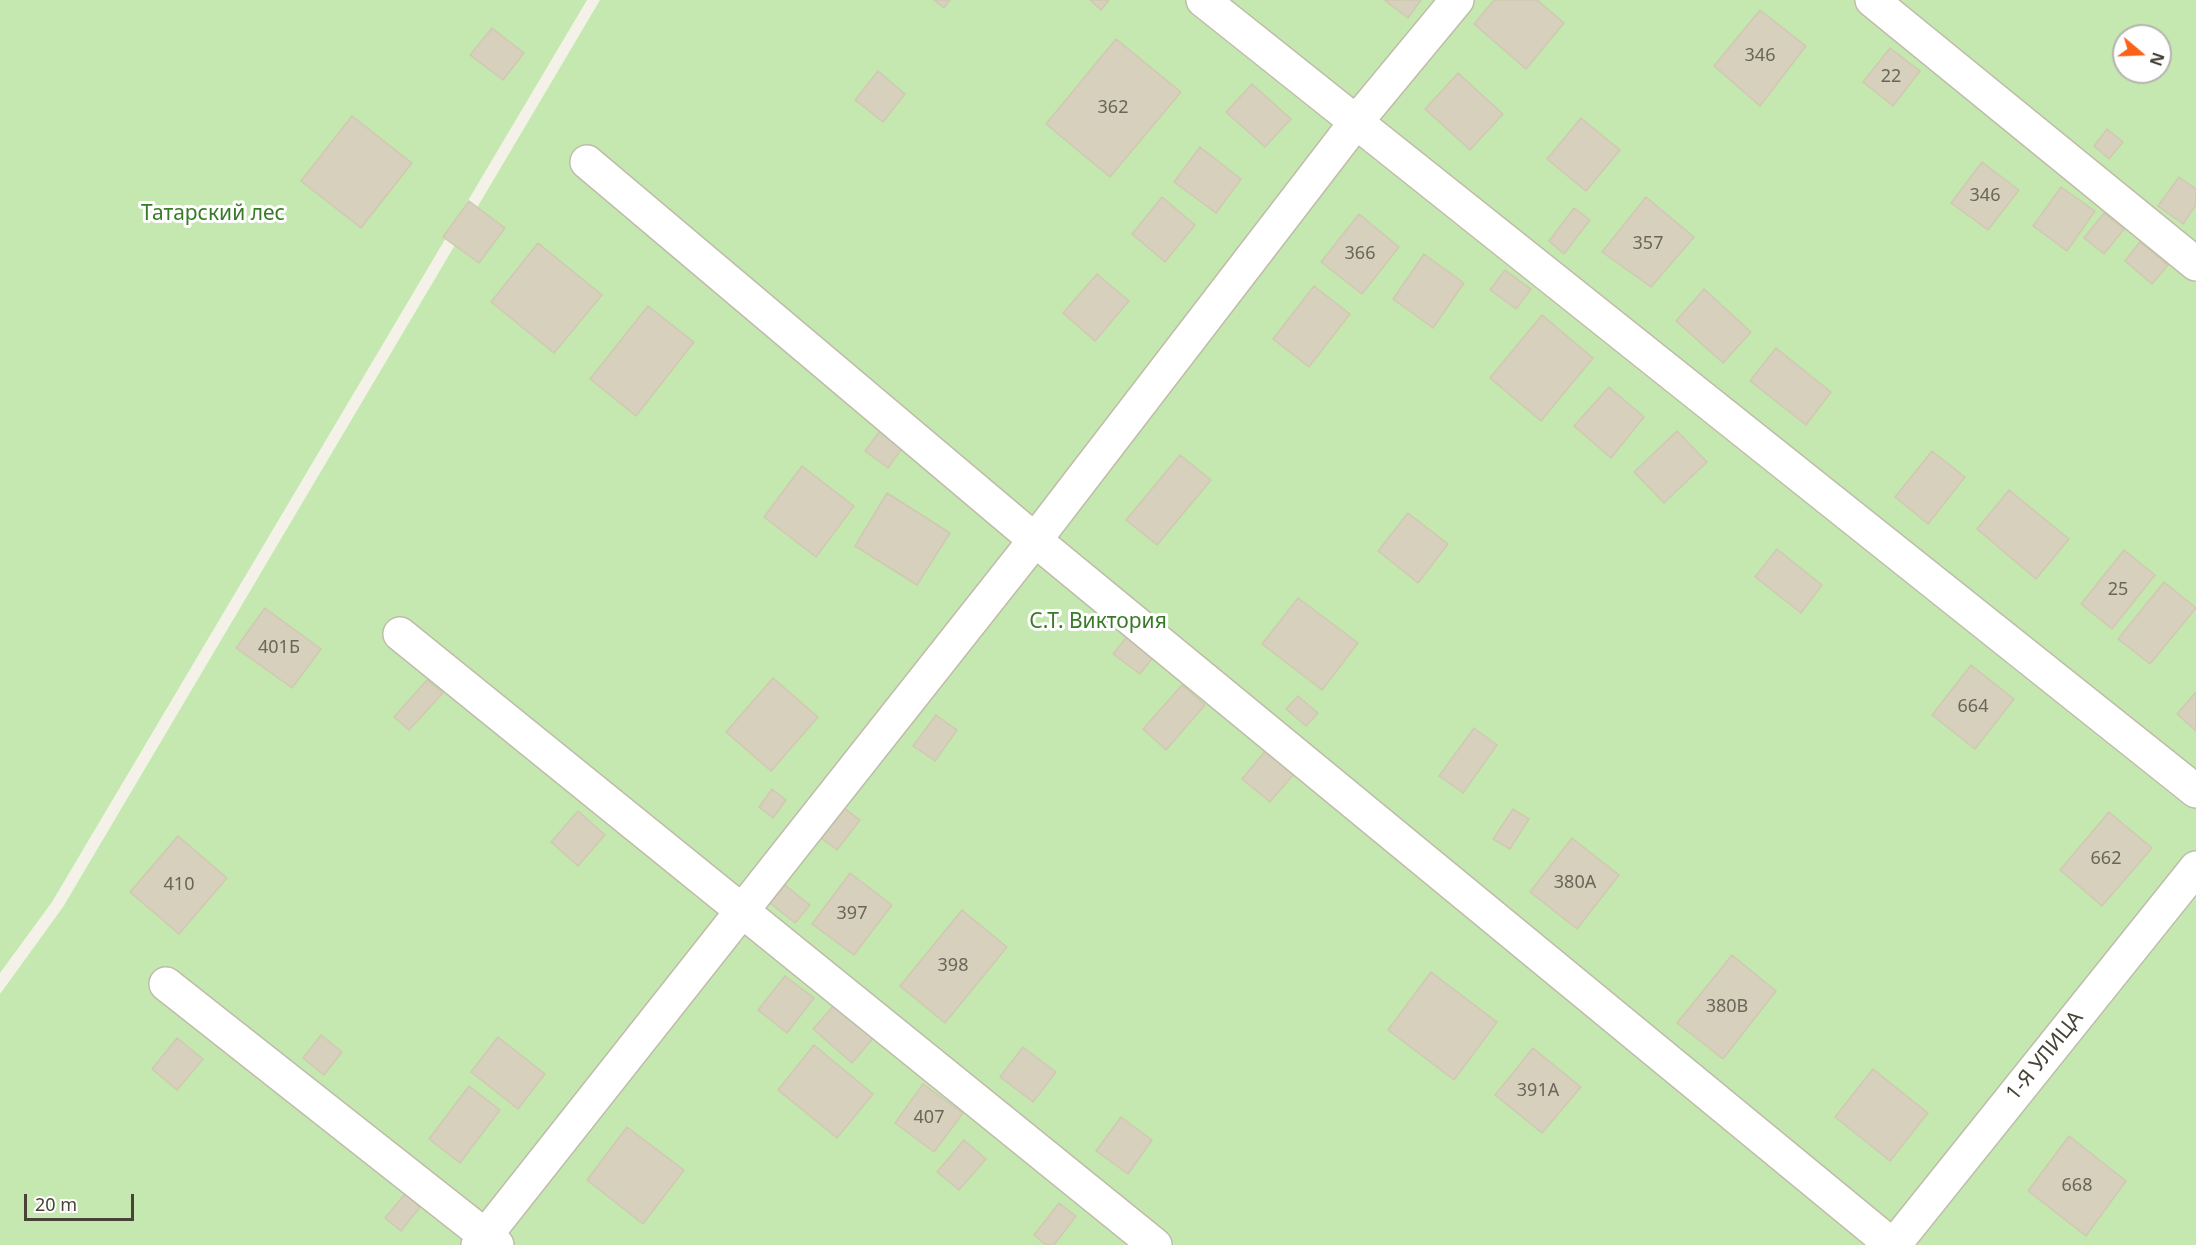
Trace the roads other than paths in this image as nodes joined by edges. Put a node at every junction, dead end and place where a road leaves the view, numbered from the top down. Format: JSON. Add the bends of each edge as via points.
{"nodes":[{"id":1,"x":1203,"y":0,"type":"edge"},
{"id":2,"x":1457,"y":0,"type":"edge"},
{"id":3,"x":1872,"y":0,"type":"edge"},
{"id":4,"x":1356,"y":122,"type":"junction"},
{"id":5,"x":587,"y":162,"type":"dead end"},
{"id":6,"x":2196,"y":264,"type":"edge"},
{"id":7,"x":1035,"y":540,"type":"junction"},
{"id":8,"x":400,"y":634,"type":"dead end"},
{"id":9,"x":2196,"y":791,"type":"edge"},
{"id":10,"x":2196,"y":868,"type":"edge"},
{"id":11,"x":741,"y":912,"type":"junction"},
{"id":12,"x":166,"y":984,"type":"dead end"},
{"id":13,"x":487,"y":1242,"type":"edge"},
{"id":14,"x":1155,"y":1245,"type":"edge"},
{"id":15,"x":1893,"y":1245,"type":"edge"}],
"edges":[{"from":1,"to":4,"type":"street"},
{"from":2,"to":4,"type":"street"},
{"from":3,"to":6,"type":"street"},
{"from":4,"to":7,"type":"street"},
{"from":4,"to":9,"type":"street"},
{"from":5,"to":7,"type":"street"},
{"from":7,"to":11,"type":"street"},
{"from":7,"to":15,"type":"street"},
{"from":8,"to":11,"type":"street"},
{"from":10,"to":15,"type":"street","name":"1-Я УЛИЦА"},
{"from":11,"to":13,"type":"street"},
{"from":11,"to":14,"type":"street"},
{"from":12,"to":13,"type":"street"}]}
